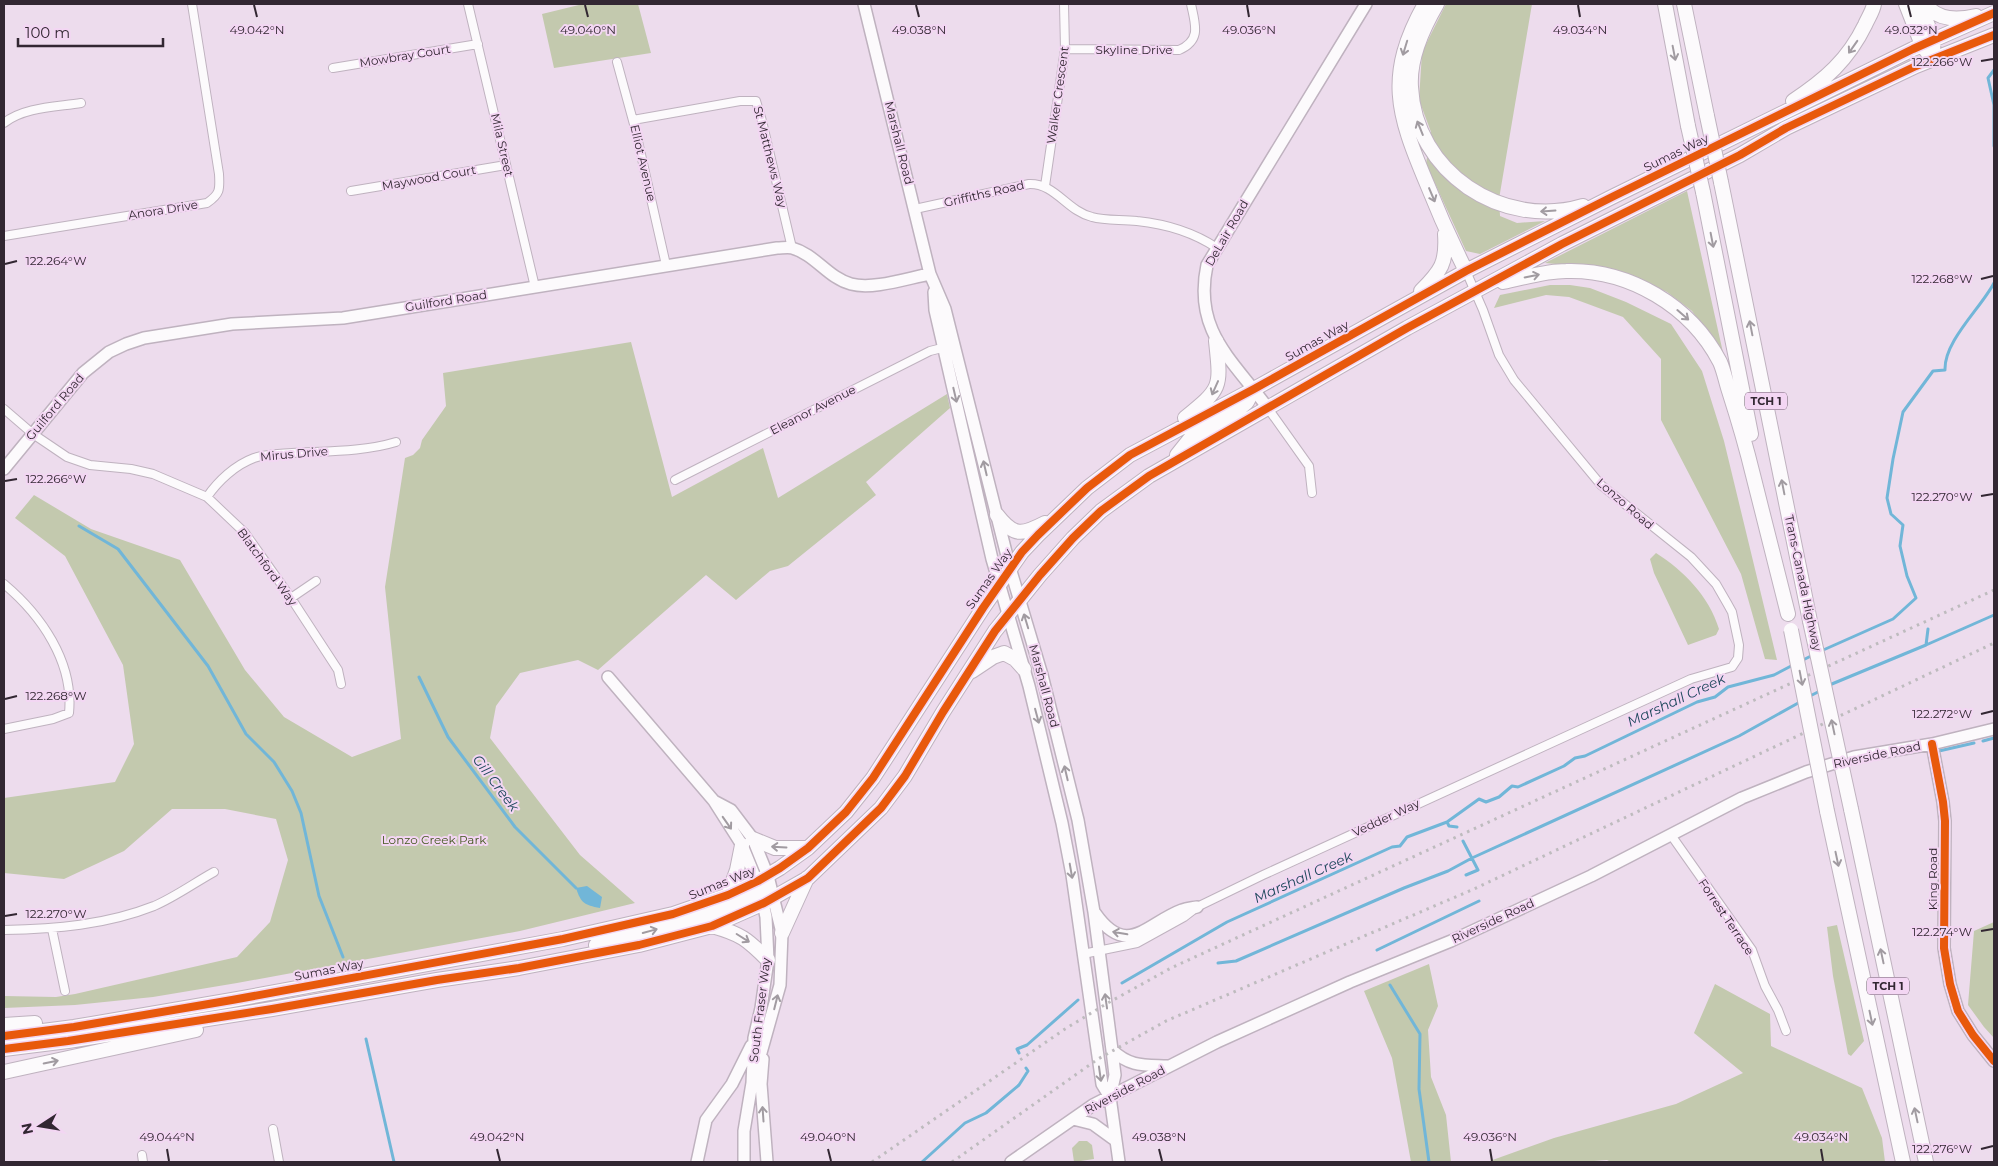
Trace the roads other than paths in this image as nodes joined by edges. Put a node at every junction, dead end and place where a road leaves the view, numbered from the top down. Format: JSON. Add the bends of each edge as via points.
{"nodes":[{"id":1,"x":192,"y":4,"type":"edge"},
{"id":2,"x":468,"y":4,"type":"edge"},
{"id":3,"x":864,"y":4,"type":"edge"},
{"id":4,"x":1064,"y":4,"type":"edge"},
{"id":5,"x":1191,"y":4,"type":"edge"},
{"id":6,"x":1366,"y":4,"type":"edge"},
{"id":7,"x":1425,"y":4,"type":"edge"},
{"id":8,"x":1437,"y":4,"type":"edge"},
{"id":9,"x":1665,"y":4,"type":"edge"},
{"id":10,"x":1684,"y":4,"type":"edge"},
{"id":11,"x":1688,"y":4,"type":"edge"},
{"id":12,"x":1874,"y":4,"type":"edge"},
{"id":13,"x":1906,"y":4,"type":"edge"},
{"id":14,"x":1919,"y":4,"type":"edge"},
{"id":15,"x":1925,"y":4,"type":"edge"},
{"id":16,"x":1994,"y":12,"type":"edge"},
{"id":17,"x":1994,"y":35,"type":"edge"},
{"id":18,"x":1928,"y":42,"type":"junction"},
{"id":19,"x":478,"y":44,"type":"junction"},
{"id":20,"x":1065,"y":49,"type":"junction"},
{"id":21,"x":1932,"y":59,"type":"junction"},
{"id":22,"x":617,"y":62,"type":"dead end"},
{"id":23,"x":1696,"y":65,"type":"junction"},
{"id":24,"x":333,"y":68,"type":"dead end"},
{"id":25,"x":81,"y":103,"type":"dead end"},
{"id":26,"x":632,"y":120,"type":"junction"},
{"id":27,"x":4,"y":123,"type":"edge"},
{"id":28,"x":1737,"y":136,"type":"junction"},
{"id":29,"x":506,"y":165,"type":"junction"},
{"id":30,"x":1045,"y":186,"type":"junction"},
{"id":31,"x":352,"y":192,"type":"dead end"},
{"id":32,"x":1612,"y":197,"type":"junction"},
{"id":33,"x":915,"y":209,"type":"junction"},
{"id":34,"x":1444,"y":226,"type":"junction"},
{"id":35,"x":4,"y":236,"type":"edge"},
{"id":36,"x":792,"y":248,"type":"junction"},
{"id":37,"x":1216,"y":248,"type":"junction"},
{"id":38,"x":666,"y":266,"type":"junction"},
{"id":39,"x":1466,"y":271,"type":"junction"},
{"id":40,"x":932,"y":278,"type":"junction"},
{"id":41,"x":535,"y":287,"type":"junction"},
{"id":42,"x":1480,"y":289,"type":"junction"},
{"id":43,"x":1406,"y":305,"type":"junction"},
{"id":44,"x":1216,"y":340,"type":"junction"},
{"id":45,"x":949,"y":346,"type":"junction"},
{"id":46,"x":1254,"y":389,"type":"junction"},
{"id":47,"x":1267,"y":407,"type":"junction"},
{"id":48,"x":4,"y":409,"type":"edge"},
{"id":49,"x":33,"y":434,"type":"junction"},
{"id":50,"x":1166,"y":435,"type":"junction"},
{"id":51,"x":396,"y":442,"type":"dead end"},
{"id":52,"x":1172,"y":462,"type":"junction"},
{"id":53,"x":4,"y":469,"type":"edge"},
{"id":54,"x":675,"y":480,"type":"dead end"},
{"id":55,"x":1312,"y":493,"type":"dead end"},
{"id":56,"x":207,"y":497,"type":"junction"},
{"id":57,"x":997,"y":515,"type":"junction"},
{"id":58,"x":1055,"y":518,"type":"junction"},
{"id":59,"x":1010,"y":568,"type":"junction"},
{"id":60,"x":316,"y":581,"type":"dead end"},
{"id":61,"x":999,"y":583,"type":"junction"},
{"id":62,"x":4,"y":584,"type":"edge"},
{"id":63,"x":291,"y":598,"type":"junction"},
{"id":64,"x":1020,"y":601,"type":"junction"},
{"id":65,"x":1788,"y":614,"type":"junction"},
{"id":66,"x":1008,"y":615,"type":"junction"},
{"id":67,"x":1024,"y":669,"type":"junction"},
{"id":68,"x":968,"y":674,"type":"junction"},
{"id":69,"x":608,"y":677,"type":"dead end"},
{"id":70,"x":1691,"y":679,"type":"joint"},
{"id":71,"x":341,"y":684,"type":"dead end"},
{"id":72,"x":4,"y":729,"type":"edge"},
{"id":73,"x":1994,"y":729,"type":"edge"},
{"id":74,"x":1932,"y":744,"type":"junction"},
{"id":75,"x":1671,"y":835,"type":"junction"},
{"id":76,"x":747,"y":842,"type":"junction"},
{"id":77,"x":808,"y":848,"type":"junction"},
{"id":78,"x":214,"y":872,"type":"dead end"},
{"id":79,"x":808,"y":878,"type":"junction"},
{"id":80,"x":762,"y":882,"type":"junction"},
{"id":81,"x":728,"y":895,"type":"junction"},
{"id":82,"x":768,"y":901,"type":"junction"},
{"id":83,"x":1197,"y":907,"type":"junction"},
{"id":84,"x":1094,"y":912,"type":"junction"},
{"id":85,"x":712,"y":926,"type":"junction"},
{"id":86,"x":52,"y":929,"type":"junction"},
{"id":87,"x":4,"y":930,"type":"edge"},
{"id":88,"x":782,"y":933,"type":"junction"},
{"id":89,"x":1099,"y":951,"type":"junction"},
{"id":90,"x":1083,"y":954,"type":"junction"},
{"id":91,"x":768,"y":960,"type":"junction"},
{"id":92,"x":519,"y":968,"type":"junction"},
{"id":93,"x":410,"y":985,"type":"junction"},
{"id":94,"x":65,"y":990,"type":"dead end"},
{"id":95,"x":232,"y":1000,"type":"junction"},
{"id":96,"x":4,"y":1025,"type":"edge"},
{"id":97,"x":1786,"y":1031,"type":"dead end"},
{"id":98,"x":4,"y":1036,"type":"edge"},
{"id":99,"x":760,"y":1039,"type":"junction"},
{"id":100,"x":4,"y":1049,"type":"edge"},
{"id":101,"x":1112,"y":1050,"type":"junction"},
{"id":102,"x":1994,"y":1061,"type":"edge"},
{"id":103,"x":1169,"y":1066,"type":"junction"},
{"id":104,"x":4,"y":1072,"type":"edge"},
{"id":105,"x":1110,"y":1097,"type":"junction"},
{"id":106,"x":1073,"y":1119,"type":"junction"},
{"id":107,"x":273,"y":1129,"type":"dead end"},
{"id":108,"x":1115,"y":1140,"type":"junction"},
{"id":109,"x":279,"y":1162,"type":"edge"},
{"id":110,"x":697,"y":1162,"type":"edge"},
{"id":111,"x":744,"y":1162,"type":"edge"},
{"id":112,"x":767,"y":1162,"type":"edge"},
{"id":113,"x":1011,"y":1162,"type":"edge"},
{"id":114,"x":1119,"y":1162,"type":"edge"},
{"id":115,"x":1902,"y":1162,"type":"edge"},
{"id":116,"x":1926,"y":1162,"type":"edge"}],
"edges":[{"from":1,"to":35,"type":"street","name":"Anora Drive","via":[[219,174],[217,196],[207,203]]},
{"from":2,"to":19,"type":"street","name":"Mila Street"},
{"from":3,"to":33,"type":"street","name":"Marshall Road"},
{"from":4,"to":20,"type":"street","name":"Walker Crescent"},
{"from":5,"to":20,"type":"street","name":"Skyline Drive","via":[[1195,36],[1188,46],[1179,50]]},
{"from":6,"to":37,"type":"street","name":"DeLair Road"},
{"from":7,"to":34,"type":"highway","one_way":true,"via":[[1402,59],[1400,101],[1405,129]]},
{"from":32,"to":8,"type":"highway","one_way":true,"via":[[1571,209],[1519,210],[1493,202],[1447,170],[1428,147],[1414,112],[1410,85],[1422,34]]},
{"from":9,"to":65,"type":"highway","name":"Trans-Canada Highway","number":"TCH 1","one_way":true,"bridge":true},
{"from":10,"to":23,"type":"highway","name":"Trans-Canada Highway","number":"TCH 1"},
{"from":11,"to":23,"type":"highway"},
{"from":12,"to":28,"type":"highway","one_way":true,"via":[[1857,41],[1834,70]]},
{"from":13,"to":18,"type":"highway"},
{"from":14,"to":18,"type":"highway"},
{"from":15,"to":16,"type":"highway","via":[[1941,16],[1950,18]]},
{"from":16,"to":18,"type":"highway","name":"Sumas Way"},
{"from":17,"to":21,"type":"highway"},
{"from":18,"to":21,"type":"highway"},
{"from":18,"to":28,"type":"highway","name":"Sumas Way"},
{"from":19,"to":24,"type":"street","name":"Mowbray Court"},
{"from":19,"to":29,"type":"street","name":"Mila Street"},
{"from":20,"to":30,"type":"street","name":"Walker Crescent"},
{"from":21,"to":42,"type":"highway","via":[[1786,128]]},
{"from":22,"to":26,"type":"street","name":"Elliot Avenue"},
{"from":116,"to":23,"type":"highway","name":"Trans-Canada Highway","number":"TCH 1","one_way":true,"bridge":true,"via":[[1810,621]]},
{"from":25,"to":27,"type":"street","via":[[32,111],[11,117]]},
{"from":26,"to":36,"type":"street","name":"St Matthews Way","via":[[740,100],[756,101]]},
{"from":26,"to":38,"type":"street","name":"Elliot Avenue"},
{"from":28,"to":32,"type":"highway","name":"Sumas Way"},
{"from":29,"to":31,"type":"street","name":"Maywood Court"},
{"from":29,"to":41,"type":"street","name":"Mila Street"},
{"from":30,"to":33,"type":"street","name":"Griffiths Road","via":[[1029,184]]},
{"from":30,"to":37,"type":"street","via":[[1072,208],[1092,217],[1140,221],[1187,231]]},
{"from":32,"to":39,"type":"highway","name":"Sumas Way"},
{"from":33,"to":40,"type":"street","name":"Marshall Road"},
{"from":34,"to":39,"type":"highway"},
{"from":34,"to":43,"type":"highway","via":[[1446,252],[1443,266]]},
{"from":36,"to":38,"type":"street","name":"Guilford Road","via":[[759,250]]},
{"from":36,"to":40,"type":"street","via":[[850,284],[874,285]]},
{"from":37,"to":44,"type":"street","name":"DeLair Road","via":[[1202,284],[1208,322]]},
{"from":38,"to":41,"type":"street","name":"Guilford Road"},
{"from":39,"to":42,"type":"street","name":"Lonzo Road"},
{"from":39,"to":43,"type":"highway","name":"Sumas Way"},
{"from":40,"to":45,"type":"street","name":"Marshall Road","via":[[935,310]]},
{"from":41,"to":49,"type":"street","name":"Guilford Road","via":[[343,318],[232,324],[144,338],[109,352],[94,363]]},
{"from":42,"to":47,"type":"highway"},
{"from":42,"to":65,"type":"highway","one_way":true,"via":[[1531,276],[1587,271],[1636,284],[1683,314],[1699,331],[1720,363],[1743,434]]},
{"from":42,"to":70,"type":"street","name":"Lonzo Road","via":[[1499,354],[1514,380],[1601,485],[1691,557],[1716,584],[1732,612],[1739,645],[1738,658],[1732,667]]},
{"from":43,"to":46,"type":"highway","name":"Sumas Way"},
{"from":44,"to":46,"type":"street","name":"DeLair Road"},
{"from":44,"to":50,"type":"highway","one_way":true,"via":[[1219,370],[1215,390]]},
{"from":45,"to":54,"type":"street","name":"Eleanor Avenue","via":[[930,351]]},
{"from":57,"to":45,"type":"street","name":"Marshall Road","one_way":true},
{"from":45,"to":61,"type":"street","name":"Marshall Road","one_way":true,"via":[[976,491]]},
{"from":46,"to":47,"type":"street","name":"DeLair Road"},
{"from":46,"to":50,"type":"highway","name":"Sumas Way"},
{"from":46,"to":52,"type":"highway","via":[[1241,407],[1193,435]]},
{"from":47,"to":52,"type":"highway"},
{"from":47,"to":55,"type":"street","name":"DeLair Road","via":[[1309,466]]},
{"from":48,"to":49,"type":"street","name":"Blatchford Way"},
{"from":49,"to":53,"type":"street","name":"Guilford Road"},
{"from":49,"to":56,"type":"street","name":"Blatchford Way","via":[[80,462],[153,474]]},
{"from":50,"to":58,"type":"highway","name":"Sumas Way","via":[[1130,455]]},
{"from":51,"to":56,"type":"street","name":"Mirus Drive","via":[[376,448],[254,458],[232,470]]},
{"from":52,"to":64,"type":"highway","via":[[1101,511],[1057,555]]},
{"from":56,"to":63,"type":"street","name":"Blatchford Way","via":[[245,533]]},
{"from":57,"to":58,"type":"highway","via":[[1006,528],[1015,532],[1031,530]]},
{"from":57,"to":59,"type":"street","name":"Marshall Road"},
{"from":58,"to":59,"type":"highway","name":"Sumas Way"},
{"from":59,"to":61,"type":"highway","name":"Sumas Way"},
{"from":59,"to":64,"type":"street","name":"Marshall Road"},
{"from":60,"to":63,"type":"street"},
{"from":61,"to":66,"type":"street","name":"Marshall Road"},
{"from":61,"to":77,"type":"highway","name":"Sumas Way","via":[[873,778],[846,812]]},
{"from":62,"to":72,"type":"street","via":[[36,615],[51,640],[64,667],[70,699],[69,713]]},
{"from":63,"to":71,"type":"street","name":"Blatchford Way","via":[[338,670]]},
{"from":64,"to":66,"type":"highway"},
{"from":84,"to":64,"type":"street","name":"Marshall Road","one_way":true,"via":[[1078,820]]},
{"from":65,"to":115,"type":"highway","name":"Trans-Canada Highway","number":"TCH 1","one_way":true,"bridge":true},
{"from":66,"to":67,"type":"street","name":"Marshall Road"},
{"from":66,"to":68,"type":"highway"},
{"from":67,"to":68,"type":"highway","via":[[1016,659],[1004,653]]},
{"from":67,"to":90,"type":"street","name":"Marshall Road","one_way":true,"via":[[1062,823]]},
{"from":68,"to":79,"type":"highway","via":[[905,776],[881,808]]},
{"from":69,"to":76,"type":"street","name":"South Fraser Way","via":[[714,801],[722,817]]},
{"from":70,"to":83,"type":"street","name":"Vedder Way"},
{"from":73,"to":74,"type":"street","name":"Riverside Road"},
{"from":74,"to":75,"type":"street","name":"Riverside Road","via":[[1854,757],[1806,772],[1742,798]]},
{"from":74,"to":102,"type":"street","name":"King Road","via":[[1945,821],[1944,948],[1950,984],[1958,1011]]},
{"from":75,"to":97,"type":"street","name":"Forrest Terrace","via":[[1752,950]]},
{"from":75,"to":103,"type":"street","name":"Riverside Road","via":[[1460,937],[1268,1018]]},
{"from":77,"to":76,"type":"highway","one_way":true,"via":[[775,848]]},
{"from":76,"to":80,"type":"street","name":"South Fraser Way"},
{"from":76,"to":81,"type":"highway"},
{"from":77,"to":80,"type":"highway","name":"Sumas Way"},
{"from":78,"to":86,"type":"street","via":[[154,906],[108,920]]},
{"from":79,"to":82,"type":"highway"},
{"from":79,"to":88,"type":"highway"},
{"from":80,"to":81,"type":"highway","name":"Sumas Way"},
{"from":80,"to":82,"type":"street","name":"South Fraser Way"},
{"from":92,"to":80,"type":"highway","one_way":true,"via":[[697,918],[736,904]]},
{"from":81,"to":95,"type":"highway","name":"Sumas Way","via":[[673,914],[563,939]]},
{"from":82,"to":85,"type":"highway"},
{"from":82,"to":88,"type":"street","name":"South Fraser Way"},
{"from":82,"to":91,"type":"street","name":"South Fraser Way"},
{"from":83,"to":84,"type":"street","one_way":true,"via":[[1182,910],[1132,935],[1114,933]]},
{"from":83,"to":89,"type":"street","name":"Vedder Way","via":[[1145,939]]},
{"from":84,"to":89,"type":"street","name":"Marshall Road"},
{"from":85,"to":91,"type":"highway","one_way":true,"via":[[744,937]]},
{"from":85,"to":92,"type":"highway","via":[[639,945]]},
{"from":86,"to":87,"type":"street"},
{"from":86,"to":94,"type":"street"},
{"from":99,"to":88,"type":"street","name":"South Fraser Way","one_way":true,"via":[[780,985]]},
{"from":89,"to":90,"type":"street","name":"Vedder Way"},
{"from":101,"to":89,"type":"street","name":"Marshall Road","one_way":true},
{"from":90,"to":105,"type":"street","name":"Marshall Road","one_way":true,"via":[[1102,1084]]},
{"from":91,"to":99,"type":"street","name":"South Fraser Way"},
{"from":92,"to":93,"type":"highway"},
{"from":93,"to":100,"type":"highway","via":[[156,1028]]},
{"from":104,"to":93,"type":"highway","one_way":true,"via":[[202,1028],[316,1008]]},
{"from":95,"to":96,"type":"highway"},
{"from":95,"to":98,"type":"highway","name":"Sumas Way"},
{"from":99,"to":110,"type":"street","via":[[706,1120]]},
{"from":99,"to":111,"type":"street","name":"South Fraser Way","via":[[744,1131]]},
{"from":112,"to":99,"type":"street","one_way":true},
{"from":101,"to":103,"type":"street","via":[[1132,1064]]},
{"from":101,"to":105,"type":"street","name":"Marshall Road","via":[[1114,1075]]},
{"from":103,"to":105,"type":"street","name":"Riverside Road"},
{"from":105,"to":106,"type":"street","name":"Riverside Road"},
{"from":105,"to":108,"type":"street","name":"Marshall Road"},
{"from":106,"to":108,"type":"street","via":[[1093,1124]]},
{"from":106,"to":113,"type":"street","name":"Riverside Road"},
{"from":107,"to":109,"type":"street"},
{"from":108,"to":114,"type":"street","name":"Marshall Road"}]}
